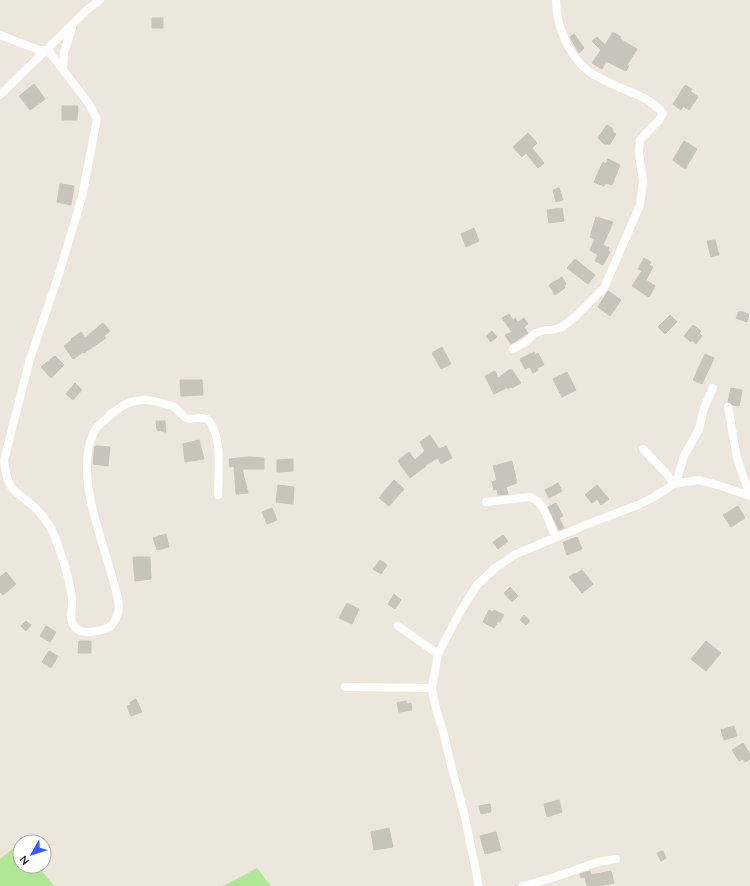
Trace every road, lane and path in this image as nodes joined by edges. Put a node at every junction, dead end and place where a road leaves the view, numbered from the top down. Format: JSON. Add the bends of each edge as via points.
{"nodes":[{"id":1,"x":100,"y":0,"type":"edge"},
{"id":2,"x":556,"y":0,"type":"edge"},
{"id":3,"x":73,"y":24,"type":"junction"},
{"id":4,"x":0,"y":35,"type":"edge"},
{"id":5,"x":48,"y":50,"type":"junction"},
{"id":6,"x":64,"y":69,"type":"junction"},
{"id":7,"x":0,"y":95,"type":"edge"},
{"id":8,"x":513,"y":350,"type":"dead end"},
{"id":9,"x":713,"y":388,"type":"dead end"},
{"id":10,"x":728,"y":407,"type":"dead end"},
{"id":11,"x":643,"y":449,"type":"dead end"},
{"id":12,"x":676,"y":483,"type":"junction"},
{"id":13,"x":218,"y":495,"type":"dead end"},
{"id":14,"x":750,"y":496,"type":"edge"},
{"id":15,"x":486,"y":502,"type":"dead end"},
{"id":16,"x":556,"y":537,"type":"junction"},
{"id":17,"x":398,"y":626,"type":"dead end"},
{"id":18,"x":438,"y":654,"type":"junction"},
{"id":19,"x":345,"y":687,"type":"dead end"},
{"id":20,"x":432,"y":688,"type":"junction"},
{"id":21,"x":616,"y":859,"type":"dead end"},
{"id":22,"x":479,"y":886,"type":"edge"},
{"id":23,"x":523,"y":886,"type":"edge"}],
"edges":[{"from":1,"to":3,"type":"street"},
{"from":2,"to":8,"type":"street","via":[[556,11],[562,32],[578,60],[588,70],[640,96],[662,113],[659,120],[640,140],[643,182],[640,205],[604,288],[562,327],[535,333]]},
{"from":3,"to":5,"type":"street"},
{"from":3,"to":6,"type":"street","via":[[64,52]]},
{"from":4,"to":5,"type":"street","via":[[39,50]]},
{"from":5,"to":6,"type":"street"},
{"from":5,"to":7,"type":"street"},
{"from":6,"to":13,"type":"street","via":[[97,119],[82,196],[30,359],[4,460],[10,486],[37,509],[54,536],[67,576],[72,599],[71,617],[76,629],[82,632],[102,630],[112,625],[120,607],[98,533],[90,497],[87,465],[89,444],[94,430],[103,421],[134,400],[151,400],[175,407],[186,418],[207,420],[214,431],[219,451]]},
{"from":9,"to":12,"type":"street","via":[[704,408],[699,429],[684,456]]},
{"from":10,"to":14,"type":"street","via":[[737,458]]},
{"from":11,"to":12,"type":"street"},
{"from":12,"to":14,"type":"street","via":[[698,480]]},
{"from":12,"to":16,"type":"street","via":[[638,505]]},
{"from":15,"to":16,"type":"street","via":[[534,498],[544,508]]},
{"from":16,"to":18,"type":"street","via":[[516,554],[495,568],[477,585]]},
{"from":17,"to":18,"type":"street"},
{"from":18,"to":20,"type":"street"},
{"from":19,"to":20,"type":"street"},
{"from":20,"to":22,"type":"street","via":[[464,813]]},
{"from":21,"to":23,"type":"street","via":[[598,862]]}]}
